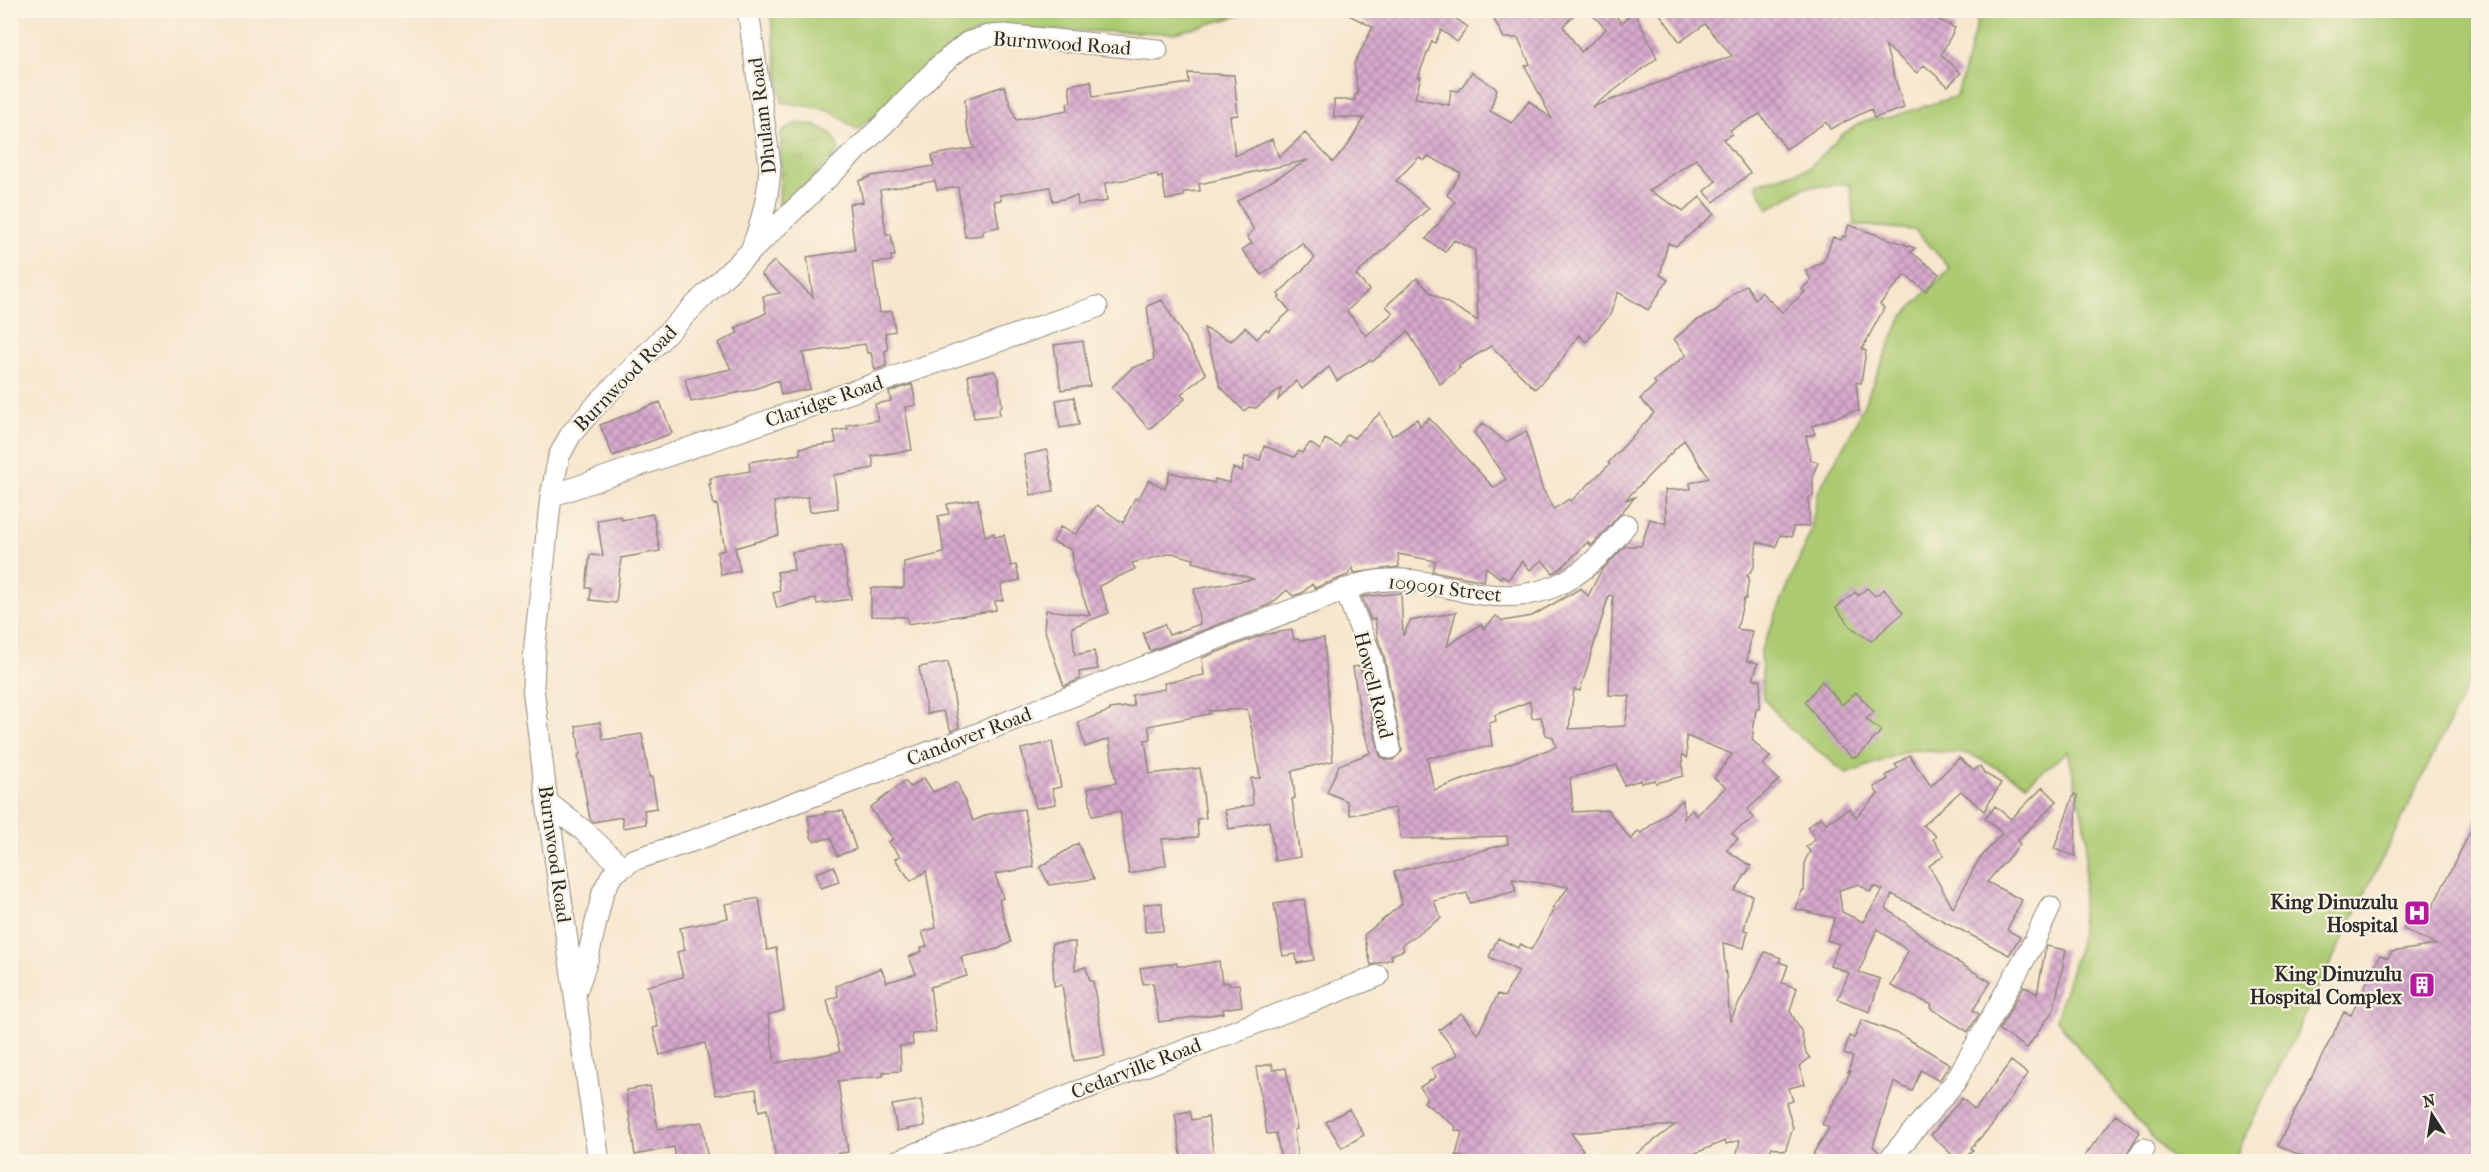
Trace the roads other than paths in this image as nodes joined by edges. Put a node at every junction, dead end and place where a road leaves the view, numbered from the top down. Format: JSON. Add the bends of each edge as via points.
{"nodes":[{"id":1,"x":748,"y":10,"type":"edge"},
{"id":2,"x":1157,"y":50,"type":"dead end"},
{"id":3,"x":750,"y":254,"type":"junction"},
{"id":4,"x":1097,"y":307,"type":"dead end"},
{"id":5,"x":551,"y":496,"type":"junction"},
{"id":6,"x":1626,"y":525,"type":"dead end"},
{"id":7,"x":1345,"y":589,"type":"junction"},
{"id":8,"x":1315,"y":600,"type":"joint"},
{"id":9,"x":1390,"y":748,"type":"dead end"},
{"id":10,"x":547,"y":802,"type":"junction"},
{"id":11,"x":621,"y":866,"type":"junction"},
{"id":12,"x":2050,"y":907,"type":"dead end"},
{"id":13,"x":1378,"y":976,"type":"dead end"},
{"id":14,"x":575,"y":993,"type":"junction"},
{"id":15,"x":599,"y":1161,"type":"edge"},
{"id":16,"x":895,"y":1161,"type":"edge"},
{"id":17,"x":1887,"y":1161,"type":"edge"}],
"edges":[{"from":1,"to":3,"type":"street","name":"Dhulam Road","via":[[770,165],[765,213]]},
{"from":2,"to":3,"type":"street","name":"Burnwood Road","via":[[1004,35],[967,43],[939,66]]},
{"from":3,"to":5,"type":"street","name":"Burnwood Road","via":[[645,355],[571,434],[560,456]]},
{"from":4,"to":5,"type":"street","name":"Claridge Road"},
{"from":5,"to":10,"type":"street","name":"Burnwood Road","via":[[533,687]]},
{"from":6,"to":7,"type":"street","name":"109091 Street","via":[[1575,576],[1544,591],[1507,597],[1397,579]]},
{"from":7,"to":8,"type":"street","name":"109091 Street"},
{"from":7,"to":9,"type":"street","name":"Howell Road","via":[[1372,659]]},
{"from":8,"to":11,"type":"street","name":"Candover Road","via":[[970,737]]},
{"from":10,"to":11,"type":"street"},
{"from":10,"to":14,"type":"street","name":"Burnwood Road"},
{"from":11,"to":14,"type":"street","via":[[603,892]]},
{"from":12,"to":17,"type":"street","via":[[1954,1082]]},
{"from":13,"to":16,"type":"street","name":"Cedarville Road"},
{"from":14,"to":15,"type":"street","name":"Burnwood Road"}]}
